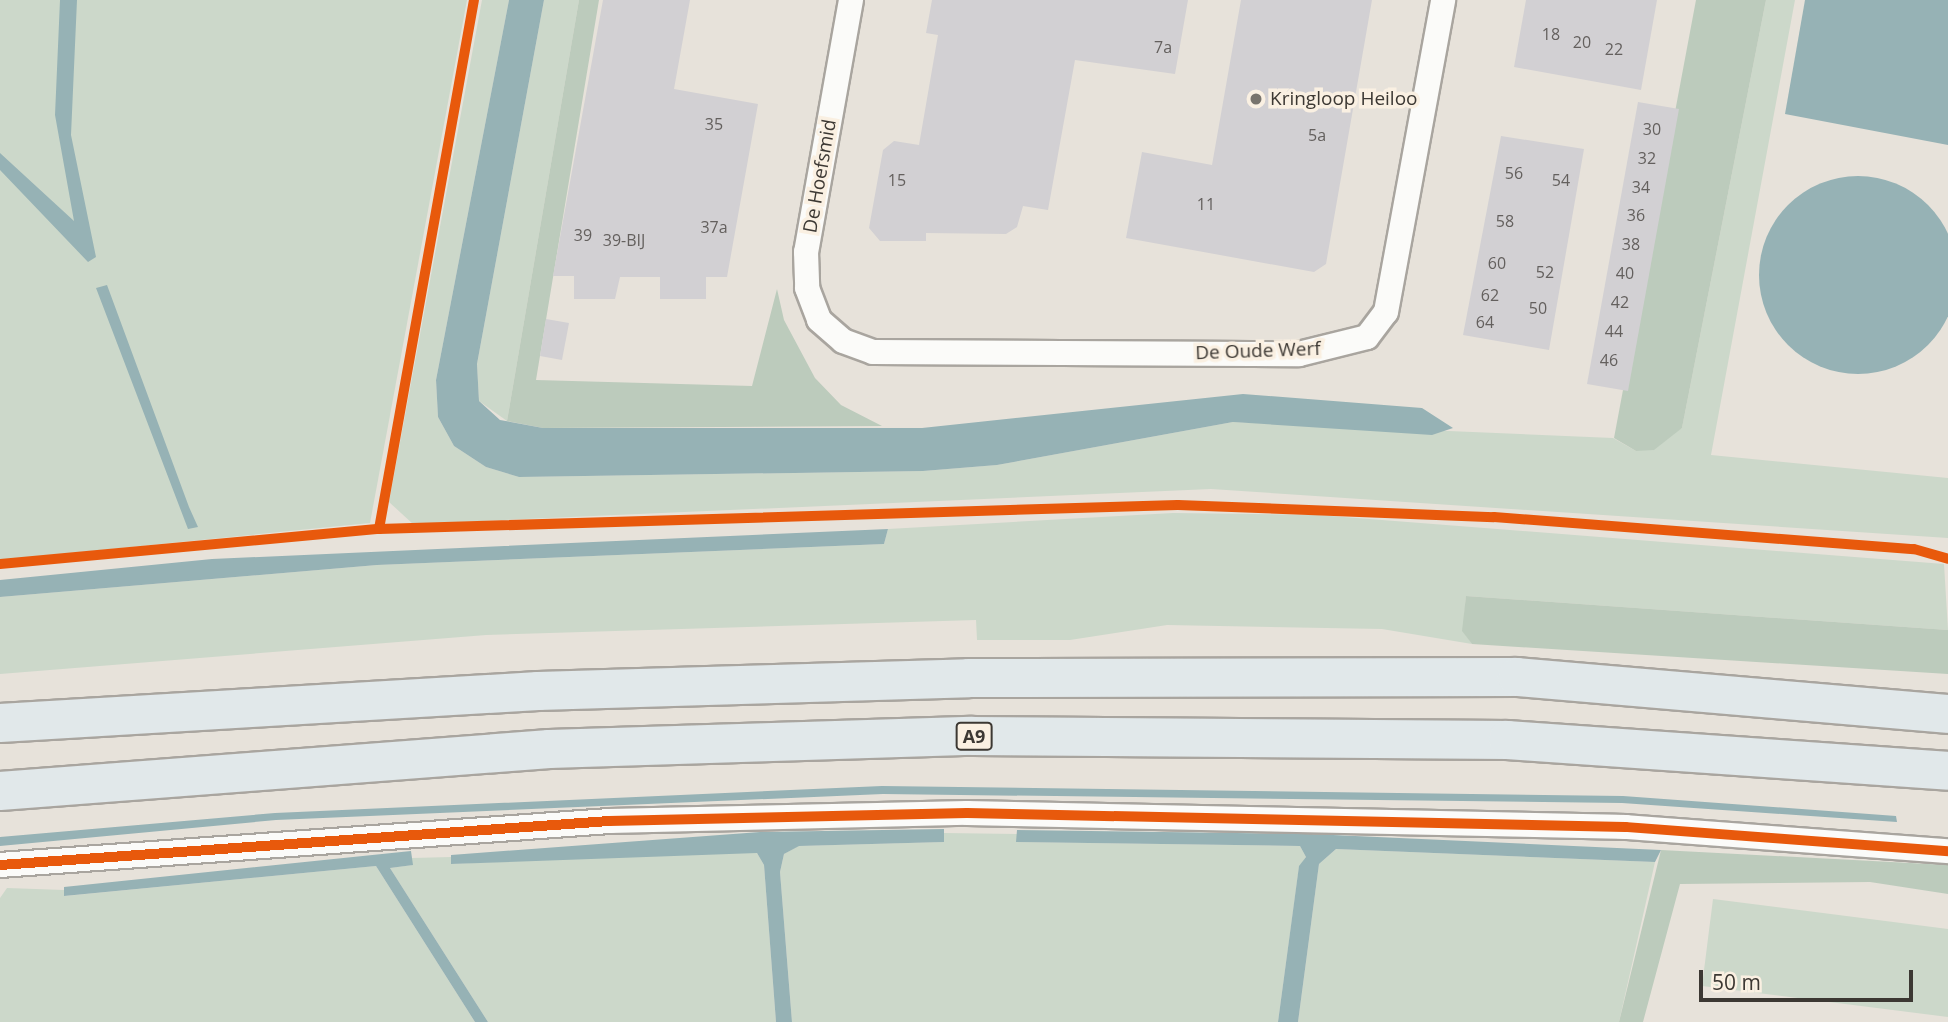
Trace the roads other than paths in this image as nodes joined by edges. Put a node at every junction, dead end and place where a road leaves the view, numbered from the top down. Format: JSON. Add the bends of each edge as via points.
{"nodes":[{"id":1,"x":851,"y":0,"type":"edge"},
{"id":2,"x":1443,"y":0,"type":"edge"},
{"id":3,"x":843,"y":341,"type":"joint"},
{"id":4,"x":1948,"y":714,"type":"edge"},
{"id":5,"x":0,"y":723,"type":"edge"},
{"id":6,"x":1948,"y":771,"type":"edge"},
{"id":7,"x":0,"y":791,"type":"edge"},
{"id":8,"x":1948,"y":851,"type":"edge"},
{"id":9,"x":0,"y":865,"type":"edge"}],
"edges":[{"from":1,"to":3,"type":"street","name":"De Hoefsmid","via":[[806,252],[807,288],[820,320]]},
{"from":2,"to":3,"type":"street","name":"De Oude Werf","via":[[1394,292],[1367,337],[1299,354],[873,352]]},
{"from":4,"to":5,"type":"highway","via":[[1517,677],[996,678],[538,691]]},
{"from":6,"to":7,"type":"highway","number":"A9","via":[[1508,740],[972,736],[549,749]]},
{"from":8,"to":9,"type":"street","via":[[1626,827],[967,813],[596,822]]}]}
